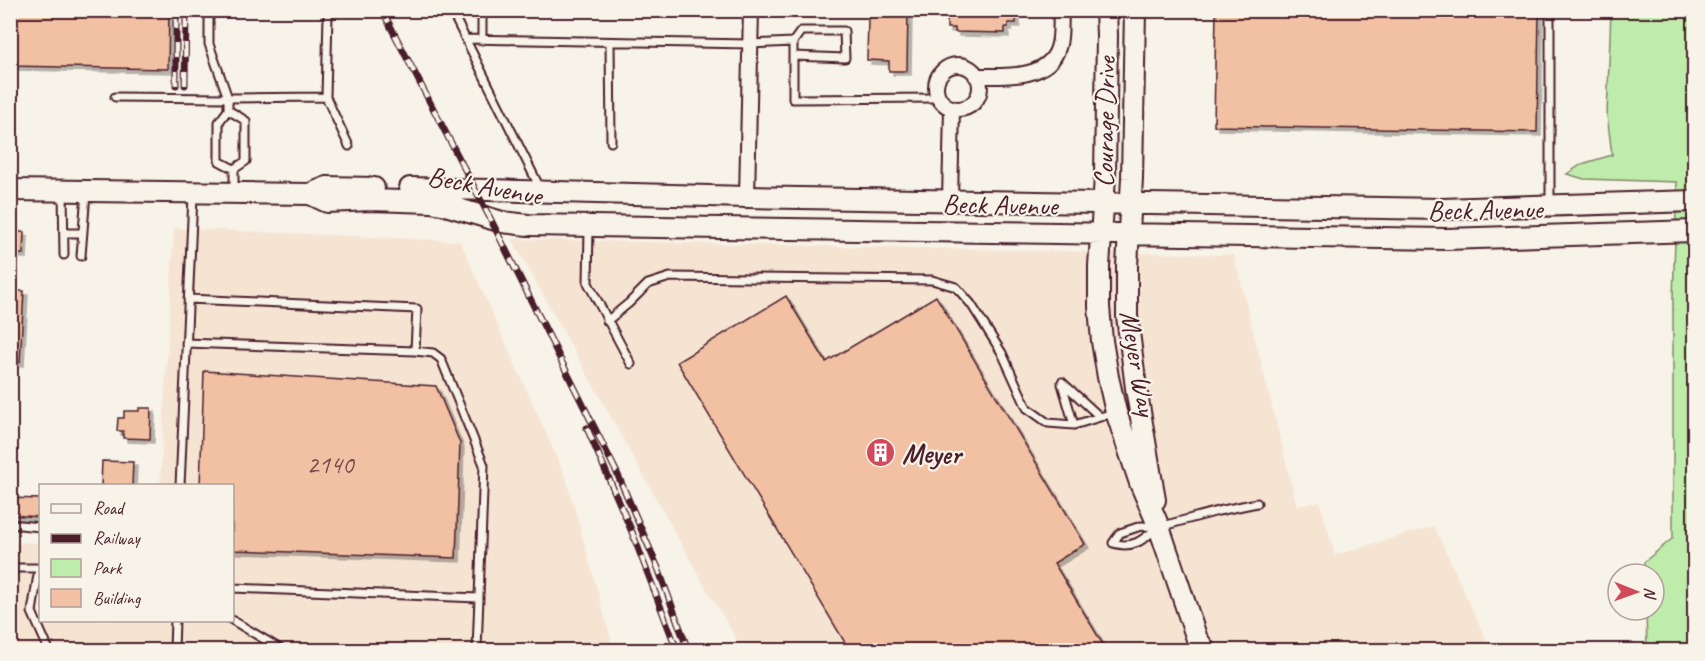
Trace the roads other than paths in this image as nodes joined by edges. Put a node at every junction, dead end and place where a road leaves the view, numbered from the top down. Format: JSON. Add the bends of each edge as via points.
{"nodes":[{"id":1,"x":209,"y":10,"type":"edge"},
{"id":2,"x":326,"y":10,"type":"edge"},
{"id":3,"x":451,"y":10,"type":"edge"},
{"id":4,"x":482,"y":10,"type":"edge"},
{"id":5,"x":751,"y":10,"type":"edge"},
{"id":6,"x":1061,"y":10,"type":"edge"},
{"id":7,"x":1106,"y":10,"type":"edge"},
{"id":8,"x":1135,"y":10,"type":"edge"},
{"id":9,"x":1550,"y":10,"type":"edge"},
{"id":10,"x":466,"y":39,"type":"junction"},
{"id":11,"x":482,"y":40,"type":"junction"},
{"id":12,"x":610,"y":42,"type":"junction"},
{"id":13,"x":793,"y":42,"type":"junction"},
{"id":14,"x":750,"y":44,"type":"junction"},
{"id":15,"x":793,"y":56,"type":"junction"},
{"id":16,"x":976,"y":76,"type":"junction"},
{"id":17,"x":115,"y":97,"type":"dead end"},
{"id":18,"x":326,"y":97,"type":"junction"},
{"id":19,"x":228,"y":98,"type":"junction"},
{"id":20,"x":939,"y":98,"type":"junction"},
{"id":21,"x":952,"y":108,"type":"junction"},
{"id":22,"x":228,"y":110,"type":"junction"},
{"id":23,"x":610,"y":142,"type":"dead end"},
{"id":24,"x":349,"y":146,"type":"dead end"},
{"id":25,"x":234,"y":169,"type":"junction"},
{"id":26,"x":10,"y":190,"type":"edge"},
{"id":27,"x":63,"y":191,"type":"junction"},
{"id":28,"x":542,"y":191,"type":"junction"},
{"id":29,"x":86,"y":192,"type":"junction"},
{"id":30,"x":193,"y":193,"type":"junction"},
{"id":31,"x":234,"y":194,"type":"junction"},
{"id":32,"x":310,"y":195,"type":"junction"},
{"id":33,"x":747,"y":198,"type":"junction"},
{"id":34,"x":950,"y":201,"type":"junction"},
{"id":35,"x":1695,"y":201,"type":"edge"},
{"id":36,"x":1103,"y":203,"type":"junction"},
{"id":37,"x":1130,"y":204,"type":"junction"},
{"id":38,"x":1550,"y":205,"type":"junction"},
{"id":39,"x":589,"y":226,"type":"junction"},
{"id":40,"x":1695,"y":231,"type":"edge"},
{"id":41,"x":64,"y":233,"type":"junction"},
{"id":42,"x":82,"y":233,"type":"junction"},
{"id":43,"x":1101,"y":234,"type":"junction"},
{"id":44,"x":1129,"y":235,"type":"junction"},
{"id":45,"x":64,"y":255,"type":"dead end"},
{"id":46,"x":81,"y":256,"type":"dead end"},
{"id":47,"x":188,"y":299,"type":"junction"},
{"id":48,"x":607,"y":321,"type":"junction"},
{"id":49,"x":186,"y":342,"type":"junction"},
{"id":50,"x":415,"y":351,"type":"junction"},
{"id":51,"x":631,"y":364,"type":"dead end"},
{"id":52,"x":1108,"y":414,"type":"junction"},
{"id":53,"x":1074,"y":425,"type":"junction"},
{"id":54,"x":180,"y":484,"type":"edge"},
{"id":55,"x":1257,"y":503,"type":"dead end"},
{"id":56,"x":10,"y":524,"type":"edge"},
{"id":57,"x":39,"y":526,"type":"edge"},
{"id":58,"x":1159,"y":527,"type":"junction"},
{"id":59,"x":10,"y":568,"type":"edge"},
{"id":60,"x":39,"y":568,"type":"edge"},
{"id":61,"x":39,"y":574,"type":"edge"},
{"id":62,"x":234,"y":588,"type":"edge"},
{"id":63,"x":478,"y":598,"type":"junction"},
{"id":64,"x":175,"y":622,"type":"edge"},
{"id":65,"x":234,"y":622,"type":"edge"},
{"id":66,"x":49,"y":651,"type":"edge"},
{"id":67,"x":174,"y":651,"type":"edge"},
{"id":68,"x":282,"y":651,"type":"edge"},
{"id":69,"x":477,"y":651,"type":"edge"},
{"id":70,"x":1205,"y":651,"type":"edge"}],
"edges":[{"from":1,"to":19,"type":"lane","via":[[209,44]]},
{"from":2,"to":18,"type":"lane"},
{"from":3,"to":10,"type":"lane"},
{"from":4,"to":11,"type":"lane"},
{"from":5,"to":14,"type":"street"},
{"from":6,"to":16,"type":"street","via":[[1058,48],[1044,67],[1030,73]]},
{"from":7,"to":36,"type":"street","name":"Courage Drive"},
{"from":8,"to":37,"type":"street","name":"Courage Drive"},
{"from":9,"to":38,"type":"lane"},
{"from":10,"to":11,"type":"lane"},
{"from":10,"to":28,"type":"lane"},
{"from":11,"to":12,"type":"lane"},
{"from":12,"to":14,"type":"lane"},
{"from":12,"to":23,"type":"lane"},
{"from":13,"to":14,"type":"lane"},
{"from":13,"to":15,"type":"lane"},
{"from":13,"to":15,"type":"lane","via":[[801,31],[844,31],[845,58]]},
{"from":14,"to":33,"type":"street"},
{"from":15,"to":20,"type":"lane","via":[[793,99]]},
{"from":16,"to":20,"type":"street","via":[[966,67],[947,68],[936,85]]},
{"from":16,"to":21,"type":"street","via":[[979,90],[972,103]]},
{"from":17,"to":19,"type":"lane"},
{"from":18,"to":19,"type":"lane"},
{"from":18,"to":24,"type":"lane"},
{"from":19,"to":22,"type":"lane"},
{"from":20,"to":21,"type":"street"},
{"from":21,"to":34,"type":"street"},
{"from":22,"to":25,"type":"lane","via":[[219,122],[219,162]]},
{"from":22,"to":25,"type":"lane","via":[[246,121],[246,161]]},
{"from":25,"to":31,"type":"lane"},
{"from":26,"to":27,"type":"street","name":"Beck Avenue"},
{"from":27,"to":29,"type":"street","name":"Beck Avenue"},
{"from":27,"to":41,"type":"lane"},
{"from":28,"to":32,"type":"street","name":"Beck Avenue","via":[[327,187]]},
{"from":28,"to":33,"type":"street","name":"Beck Avenue"},
{"from":29,"to":30,"type":"street","name":"Beck Avenue"},
{"from":29,"to":42,"type":"lane"},
{"from":30,"to":31,"type":"street","name":"Beck Avenue"},
{"from":30,"to":47,"type":"lane"},
{"from":31,"to":32,"type":"street","name":"Beck Avenue"},
{"from":32,"to":39,"type":"street","name":"Beck Avenue","via":[[327,202],[431,202],[514,224]]},
{"from":33,"to":34,"type":"street","name":"Beck Avenue"},
{"from":34,"to":36,"type":"street","name":"Beck Avenue"},
{"from":35,"to":38,"type":"street","name":"Beck Avenue"},
{"from":36,"to":37,"type":"street","name":"Beck Avenue"},
{"from":36,"to":43,"type":"street","name":"Meyer Way"},
{"from":37,"to":38,"type":"street","name":"Beck Avenue","via":[[1442,209]]},
{"from":37,"to":44,"type":"street","name":"Courage Drive"},
{"from":39,"to":43,"type":"street","name":"Beck Avenue"},
{"from":39,"to":48,"type":"lane","via":[[588,283]]},
{"from":40,"to":44,"type":"street","name":"Beck Avenue","via":[[1446,239]]},
{"from":41,"to":42,"type":"lane"},
{"from":41,"to":45,"type":"lane"},
{"from":42,"to":46,"type":"lane"},
{"from":43,"to":44,"type":"street","name":"Beck Avenue"},
{"from":43,"to":52,"type":"street","name":"Meyer Way","via":[[1099,266]]},
{"from":44,"to":58,"type":"street","name":"Meyer Way","via":[[1127,316]]},
{"from":47,"to":49,"type":"lane"},
{"from":47,"to":50,"type":"lane","via":[[417,309]]},
{"from":48,"to":51,"type":"lane"},
{"from":48,"to":53,"type":"lane","via":[[648,284],[670,277],[932,280],[956,287],[971,304],[1002,353],[1027,408],[1048,423]]},
{"from":49,"to":50,"type":"lane"},
{"from":49,"to":54,"type":"lane"},
{"from":50,"to":63,"type":"lane","via":[[433,352],[441,359],[484,465]]},
{"from":52,"to":53,"type":"lane"},
{"from":52,"to":53,"type":"lane","via":[[1062,382]]},
{"from":52,"to":58,"type":"street","name":"Meyer Way"},
{"from":55,"to":58,"type":"lane"},
{"from":56,"to":57,"type":"lane"},
{"from":58,"to":58,"type":"lane","via":[[1141,526],[1120,533],[1113,543],[1125,547],[1144,540]]},
{"from":58,"to":70,"type":"street","name":"Meyer Way","via":[[1197,639]]},
{"from":59,"to":60,"type":"lane"},
{"from":61,"to":66,"type":"lane","via":[[32,612]]},
{"from":62,"to":63,"type":"lane"},
{"from":63,"to":69,"type":"lane"},
{"from":64,"to":67,"type":"lane"},
{"from":65,"to":68,"type":"lane"}]}
